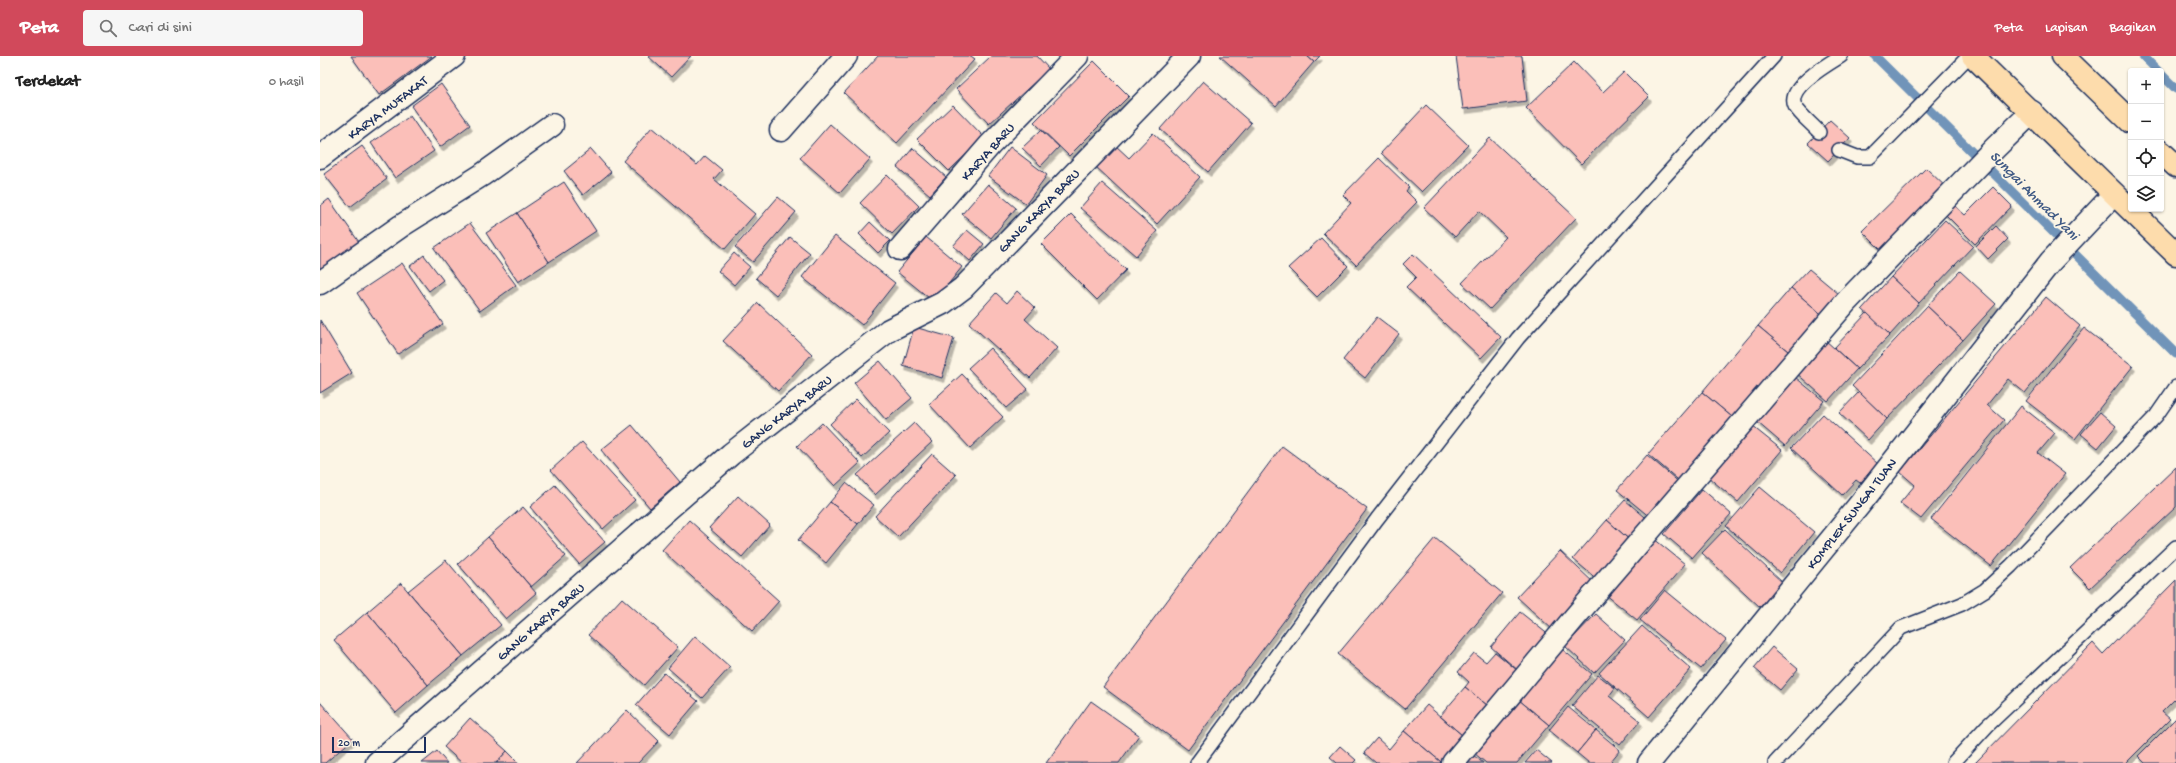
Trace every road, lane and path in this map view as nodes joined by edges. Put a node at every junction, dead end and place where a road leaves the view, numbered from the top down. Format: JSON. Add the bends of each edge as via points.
{"nodes":[{"id":1,"x":454,"y":56,"type":"edge"},
{"id":2,"x":846,"y":56,"type":"edge"},
{"id":3,"x":1077,"y":56,"type":"edge"},
{"id":4,"x":1189,"y":56,"type":"edge"},
{"id":5,"x":1774,"y":56,"type":"edge"},
{"id":6,"x":1841,"y":56,"type":"edge"},
{"id":7,"x":1969,"y":56,"type":"edge"},
{"id":8,"x":1974,"y":56,"type":"edge"},
{"id":9,"x":2063,"y":56,"type":"edge"},
{"id":10,"x":2032,"y":112,"type":"junction"},
{"id":11,"x":2128,"y":119,"type":"edge"},
{"id":12,"x":552,"y":125,"type":"dead end"},
{"id":13,"x":781,"y":130,"type":"dead end"},
{"id":14,"x":1819,"y":132,"type":"dead end"},
{"id":15,"x":1839,"y":150,"type":"dead end"},
{"id":16,"x":2164,"y":155,"type":"edge"},
{"id":17,"x":320,"y":157,"type":"edge"},
{"id":18,"x":2176,"y":166,"type":"edge"},
{"id":19,"x":2107,"y":202,"type":"junction"},
{"id":20,"x":900,"y":249,"type":"dead end"},
{"id":21,"x":2176,"y":254,"type":"edge"},
{"id":22,"x":320,"y":283,"type":"edge"},
{"id":23,"x":2176,"y":387,"type":"edge"},
{"id":24,"x":2176,"y":547,"type":"edge"},
{"id":25,"x":377,"y":763,"type":"edge"},
{"id":26,"x":1197,"y":763,"type":"edge"},
{"id":27,"x":1453,"y":763,"type":"edge"},
{"id":28,"x":1649,"y":763,"type":"edge"},
{"id":29,"x":1775,"y":763,"type":"edge"},
{"id":30,"x":1953,"y":763,"type":"edge"}],
"edges":[{"from":1,"to":17,"type":"street","name":"KARYA MUFAKAT"},
{"from":2,"to":13,"type":"street"},
{"from":3,"to":20,"type":"street","name":"KARYA BARU","via":[[990,145]]},
{"from":4,"to":25,"type":"street","name":"GANG KARYA BARU","via":[[963,288],[943,303],[889,330],[731,454]]},
{"from":5,"to":26,"type":"lane","via":[[1518,338],[1377,520]]},
{"from":6,"to":14,"type":"lane","via":[[1816,72],[1796,93],[1795,106]]},
{"from":7,"to":15,"type":"lane","via":[[1870,157],[1856,157]]},
{"from":8,"to":10,"type":"highway"},
{"from":9,"to":11,"type":"highway"},
{"from":10,"to":19,"type":"highway"},
{"from":10,"to":27,"type":"street","via":[[1841,308]]},
{"from":12,"to":22,"type":"street"},
{"from":16,"to":18,"type":"highway"},
{"from":19,"to":21,"type":"highway"},
{"from":19,"to":28,"type":"street","name":"KOMPLEK SUNGAI TUAN","via":[[2051,261],[1860,504]]},
{"from":23,"to":29,"type":"lane","via":[[2156,416],[2012,566],[1985,590],[1962,604],[1901,628]]},
{"from":24,"to":30,"type":"lane","via":[[1987,726]]}]}
